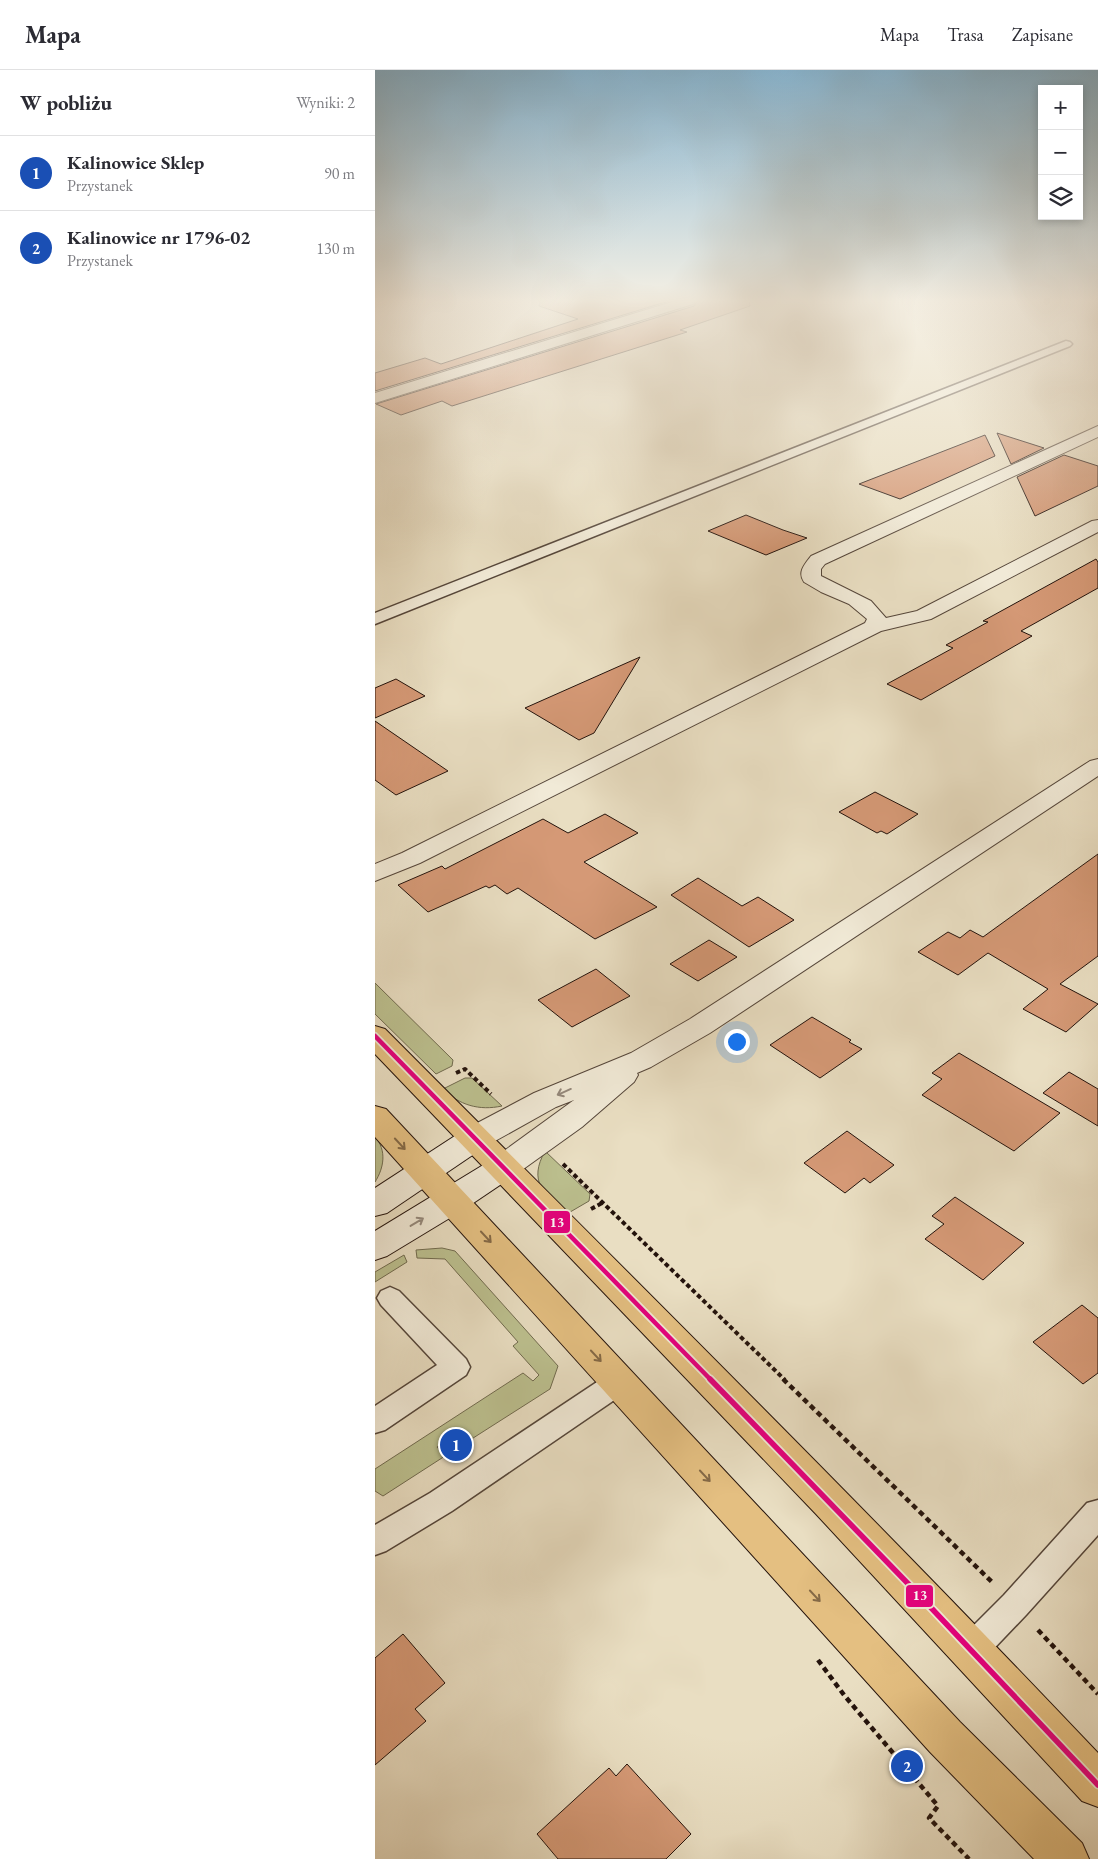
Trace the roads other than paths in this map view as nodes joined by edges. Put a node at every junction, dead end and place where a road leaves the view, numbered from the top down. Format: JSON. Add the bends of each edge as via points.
{"nodes":[{"id":1,"x":419,"y":384,"type":"edge"},
{"id":2,"x":964,"y":384,"type":"edge"},
{"id":3,"x":375,"y":398,"type":"edge"},
{"id":4,"x":1098,"y":431,"type":"edge"},
{"id":5,"x":1098,"y":525,"type":"edge"},
{"id":6,"x":375,"y":619,"type":"edge"},
{"id":7,"x":874,"y":627,"type":"junction"},
{"id":8,"x":1098,"y":766,"type":"edge"},
{"id":9,"x":375,"y":873,"type":"edge"},
{"id":10,"x":375,"y":1036,"type":"edge"},
{"id":11,"x":641,"y":1060,"type":"junction"},
{"id":12,"x":375,"y":1117,"type":"edge"},
{"id":13,"x":475,"y":1138,"type":"junction"},
{"id":14,"x":503,"y":1167,"type":"junction"},
{"id":15,"x":424,"y":1170,"type":"junction"},
{"id":16,"x":452,"y":1201,"type":"junction"},
{"id":17,"x":375,"y":1204,"type":"edge"},
{"id":18,"x":375,"y":1246,"type":"edge"},
{"id":19,"x":390,"y":1298,"type":"dead end"},
{"id":20,"x":619,"y":1382,"type":"junction"},
{"id":21,"x":375,"y":1422,"type":"edge"},
{"id":22,"x":1098,"y":1514,"type":"edge"},
{"id":23,"x":375,"y":1541,"type":"edge"},
{"id":24,"x":972,"y":1649,"type":"junction"},
{"id":25,"x":1098,"y":1785,"type":"edge"},
{"id":26,"x":1066,"y":1859,"type":"edge"}],
"edges":[{"from":1,"to":3,"type":"street"},
{"from":2,"to":6,"type":"lane"},
{"from":4,"to":7,"type":"street","via":[[818,560],[811,569],[811,578],[864,606],[877,619]]},
{"from":5,"to":7,"type":"street","via":[[925,615]]},
{"from":7,"to":9,"type":"street","via":[[473,828]]},
{"from":8,"to":11,"type":"street","via":[[729,1008]]},
{"from":10,"to":13,"type":"highway"},
{"from":11,"to":13,"type":"street","one_way":true,"via":[[545,1100]]},
{"from":11,"to":14,"type":"street","via":[[571,1119]]},
{"from":12,"to":15,"type":"highway","one_way":true},
{"from":13,"to":14,"type":"highway"},
{"from":13,"to":15,"type":"street"},
{"from":14,"to":16,"type":"street"},
{"from":14,"to":24,"type":"highway"},
{"from":15,"to":16,"type":"highway"},
{"from":15,"to":17,"type":"street"},
{"from":18,"to":16,"type":"street","one_way":true},
{"from":16,"to":20,"type":"highway","one_way":true},
{"from":19,"to":21,"type":"lane","via":[[456,1367]]},
{"from":20,"to":23,"type":"lane","via":[[441,1502]]},
{"from":20,"to":26,"type":"highway","one_way":true,"via":[[945,1737]]},
{"from":22,"to":24,"type":"lane"},
{"from":24,"to":25,"type":"highway"}]}
